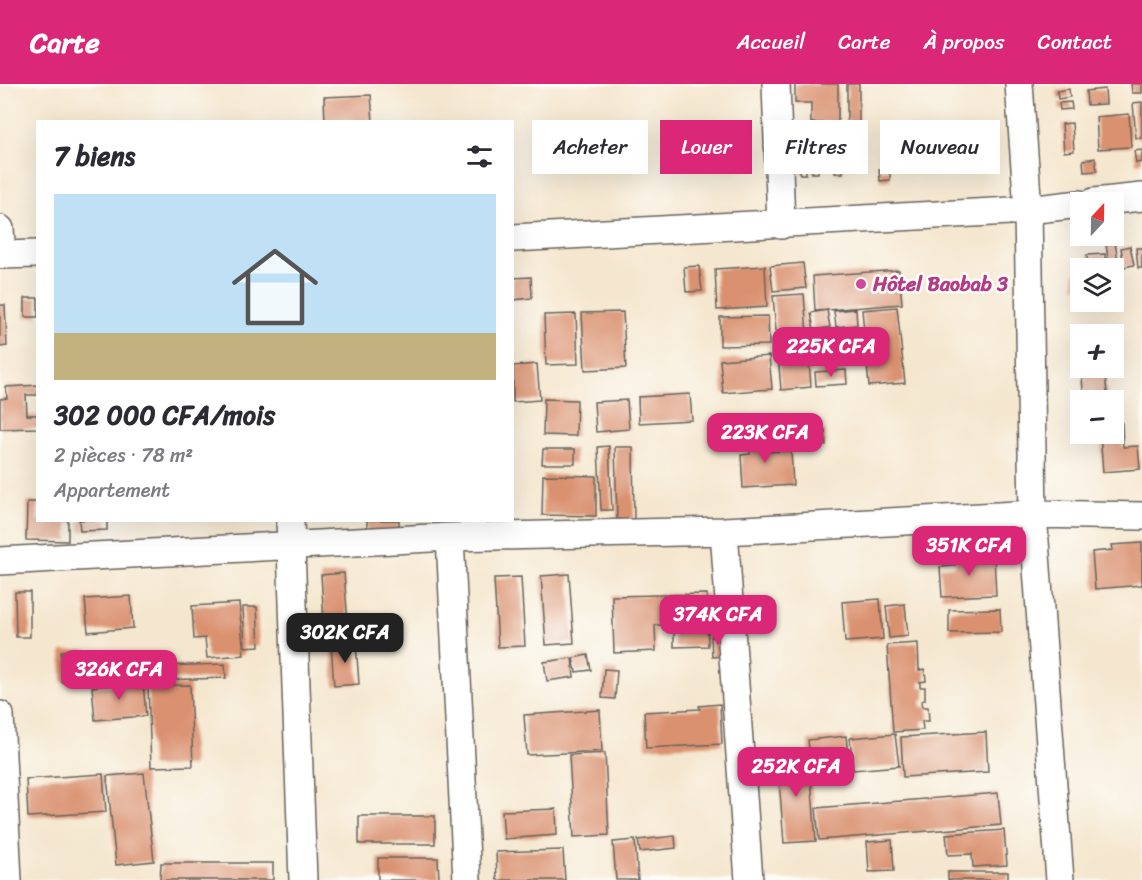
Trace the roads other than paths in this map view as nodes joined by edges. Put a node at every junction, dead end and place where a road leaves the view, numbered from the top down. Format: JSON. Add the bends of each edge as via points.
{"nodes":[{"id":1,"x":776,"y":84,"type":"edge"},
{"id":2,"x":1019,"y":84,"type":"edge"},
{"id":3,"x":1142,"y":197,"type":"edge"},
{"id":4,"x":1124,"y":199,"type":"edge"},
{"id":5,"x":1070,"y":205,"type":"edge"},
{"id":6,"x":1028,"y":210,"type":"junction"},
{"id":7,"x":781,"y":225,"type":"junction"},
{"id":8,"x":514,"y":238,"type":"edge"},
{"id":9,"x":1,"y":246,"type":"edge"},
{"id":10,"x":36,"y":254,"type":"edge"},
{"id":11,"x":1033,"y":514,"type":"junction"},
{"id":12,"x":1142,"y":516,"type":"edge"},
{"id":13,"x":724,"y":531,"type":"junction"},
{"id":14,"x":292,"y":533,"type":"edge"},
{"id":15,"x":450,"y":537,"type":"junction"},
{"id":16,"x":0,"y":561,"type":"edge"},
{"id":17,"x":0,"y":715,"type":"edge"},
{"id":18,"x":8,"y":880,"type":"edge"},
{"id":19,"x":303,"y":880,"type":"edge"},
{"id":20,"x":467,"y":880,"type":"edge"},
{"id":21,"x":748,"y":880,"type":"edge"},
{"id":22,"x":1060,"y":880,"type":"edge"}],
"edges":[{"from":1,"to":7,"type":"street"},
{"from":2,"to":6,"type":"street"},
{"from":3,"to":4,"type":"street"},
{"from":5,"to":6,"type":"street"},
{"from":6,"to":7,"type":"street"},
{"from":6,"to":11,"type":"street"},
{"from":7,"to":8,"type":"street"},
{"from":9,"to":10,"type":"street"},
{"from":11,"to":12,"type":"street"},
{"from":11,"to":13,"type":"street"},
{"from":11,"to":22,"type":"street"},
{"from":13,"to":15,"type":"street"},
{"from":13,"to":21,"type":"street"},
{"from":14,"to":15,"type":"street"},
{"from":14,"to":16,"type":"street"},
{"from":14,"to":19,"type":"street"},
{"from":15,"to":20,"type":"street"},
{"from":17,"to":18,"type":"street"}]}
